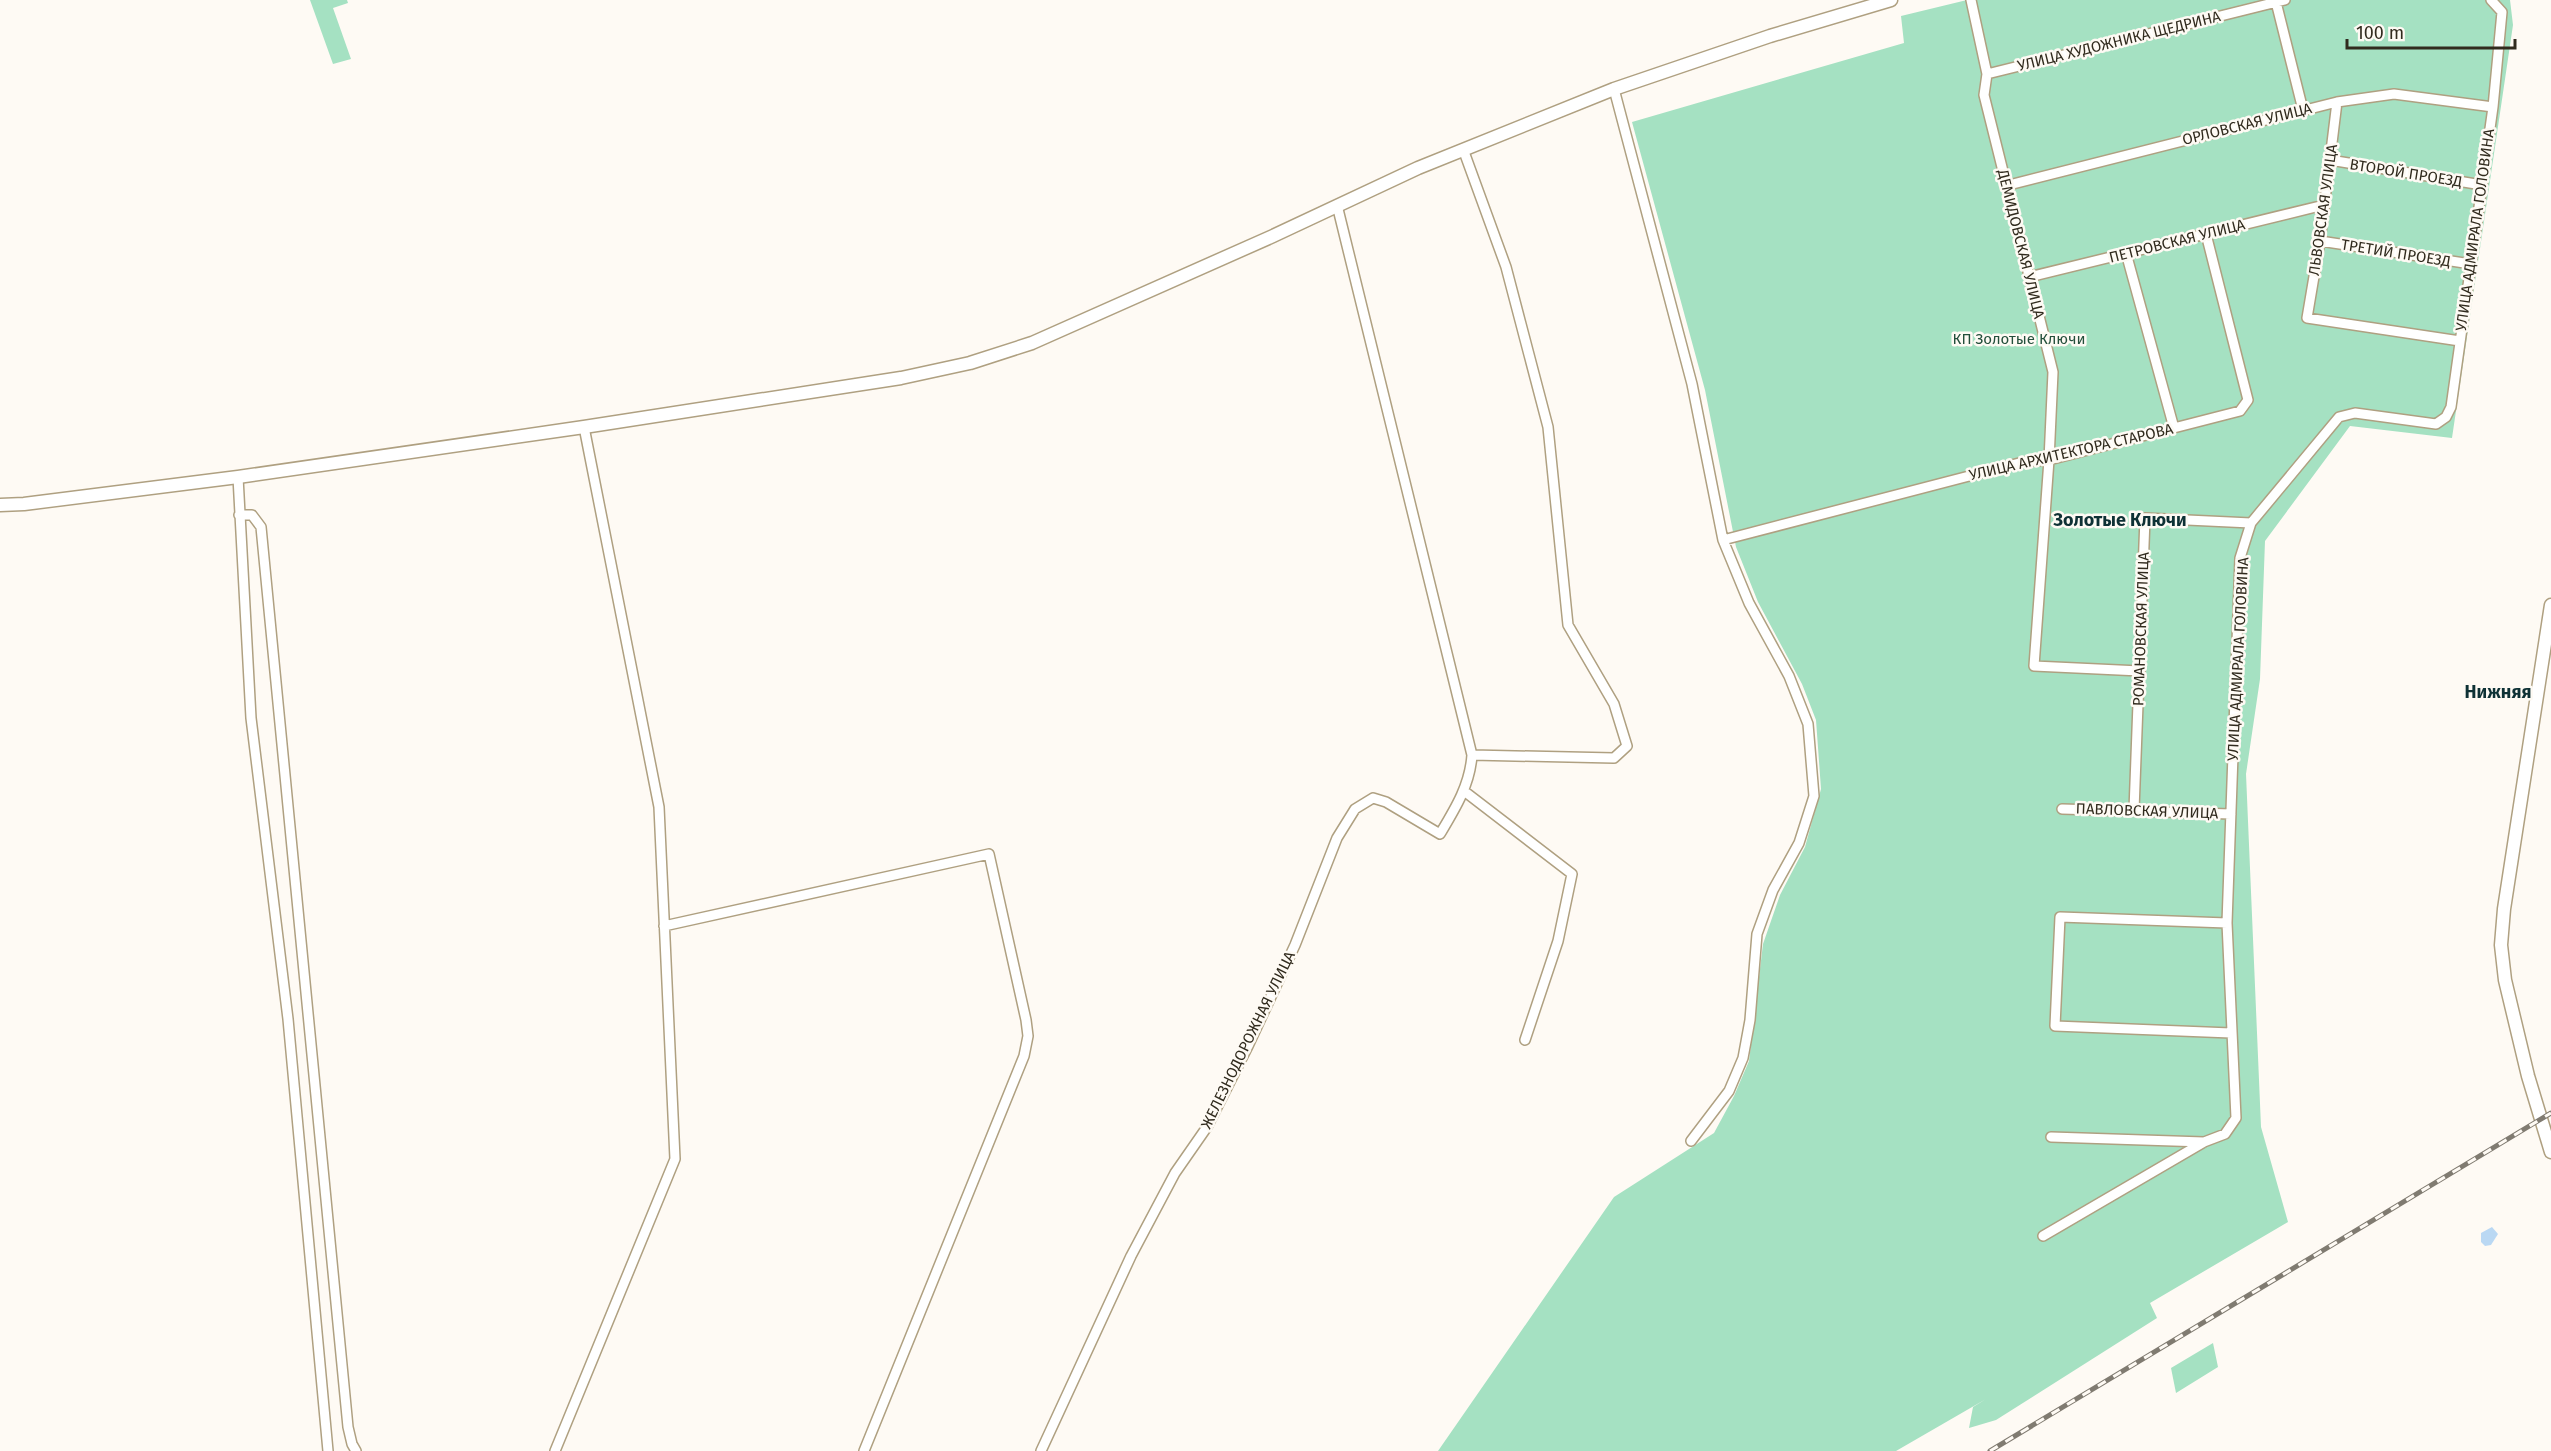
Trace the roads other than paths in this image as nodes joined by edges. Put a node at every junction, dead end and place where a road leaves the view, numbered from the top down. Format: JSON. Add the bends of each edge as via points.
{"nodes":[{"id":1,"x":1891,"y":0,"type":"edge"},
{"id":2,"x":1971,"y":0,"type":"edge"},
{"id":3,"x":2492,"y":0,"type":"edge"},
{"id":4,"x":2280,"y":1,"type":"edge"},
{"id":5,"x":1988,"y":74,"type":"junction"},
{"id":6,"x":1614,"y":89,"type":"junction"},
{"id":7,"x":2337,"y":102,"type":"junction"},
{"id":8,"x":2493,"y":107,"type":"junction"},
{"id":9,"x":2303,"y":110,"type":"junction"},
{"id":10,"x":1463,"y":149,"type":"junction"},
{"id":11,"x":2330,"y":160,"type":"junction"},
{"id":12,"x":2482,"y":185,"type":"junction"},
{"id":13,"x":2005,"y":186,"type":"junction"},
{"id":14,"x":1337,"y":205,"type":"junction"},
{"id":15,"x":2324,"y":205,"type":"junction"},
{"id":16,"x":2206,"y":234,"type":"junction"},
{"id":17,"x":2320,"y":241,"type":"junction"},
{"id":18,"x":2126,"y":253,"type":"junction"},
{"id":19,"x":2471,"y":264,"type":"junction"},
{"id":20,"x":2029,"y":277,"type":"junction"},
{"id":21,"x":2460,"y":341,"type":"junction"},
{"id":22,"x":584,"y":427,"type":"junction"},
{"id":23,"x":2174,"y":428,"type":"junction"},
{"id":24,"x":2049,"y":460,"type":"junction"},
{"id":25,"x":238,"y":477,"type":"junction"},
{"id":26,"x":0,"y":505,"type":"edge"},
{"id":27,"x":239,"y":515,"type":"junction"},
{"id":28,"x":2251,"y":523,"type":"junction"},
{"id":29,"x":1722,"y":540,"type":"junction"},
{"id":30,"x":2551,"y":605,"type":"edge"},
{"id":31,"x":2140,"y":671,"type":"junction"},
{"id":32,"x":1472,"y":755,"type":"junction"},
{"id":33,"x":1464,"y":791,"type":"junction"},
{"id":34,"x":2062,"y":809,"type":"dead end"},
{"id":35,"x":2134,"y":810,"type":"junction"},
{"id":36,"x":2231,"y":814,"type":"junction"},
{"id":37,"x":2226,"y":923,"type":"junction"},
{"id":38,"x":664,"y":926,"type":"junction"},
{"id":39,"x":2231,"y":1033,"type":"junction"},
{"id":40,"x":1525,"y":1040,"type":"dead end"},
{"id":41,"x":2051,"y":1137,"type":"dead end"},
{"id":42,"x":1690,"y":1141,"type":"dead end"},
{"id":43,"x":2204,"y":1142,"type":"junction"},
{"id":44,"x":2551,"y":1152,"type":"edge"},
{"id":45,"x":2043,"y":1236,"type":"dead end"},
{"id":46,"x":328,"y":1451,"type":"edge"},
{"id":47,"x":356,"y":1451,"type":"edge"},
{"id":48,"x":555,"y":1451,"type":"edge"},
{"id":49,"x":864,"y":1451,"type":"edge"},
{"id":50,"x":1041,"y":1451,"type":"edge"}],
"edges":[{"from":1,"to":6,"type":"street"},
{"from":2,"to":5,"type":"street","name":"ДЕМИДОВСКАЯ УЛИЦА"},
{"from":3,"to":8,"type":"street","name":"УЛИЦА АДМИРАЛА ГОЛОВИНА","via":[[2502,12]]},
{"from":4,"to":5,"type":"street","name":"УЛИЦА ХУДОЖНИКА ЩЕДРИНА"},
{"from":4,"to":9,"type":"street"},
{"from":5,"to":13,"type":"street","name":"ДЕМИДОВСКАЯ УЛИЦА","via":[[1984,95]]},
{"from":6,"to":10,"type":"street"},
{"from":6,"to":29,"type":"street","via":[[1692,384]]},
{"from":7,"to":8,"type":"street","name":"ОРЛОВСКАЯ УЛИЦА","via":[[2394,94]]},
{"from":7,"to":9,"type":"street","name":"ОРЛОВСКАЯ УЛИЦА"},
{"from":7,"to":11,"type":"street","name":"ЛЬВОВСКАЯ УЛИЦА"},
{"from":8,"to":12,"type":"street","name":"УЛИЦА АДМИРАЛА ГОЛОВИНА"},
{"from":9,"to":13,"type":"street","name":"ОРЛОВСКАЯ УЛИЦА"},
{"from":10,"to":14,"type":"street"},
{"from":10,"to":32,"type":"street","via":[[1506,267],[1548,427],[1568,625],[1614,704],[1627,746],[1614,758]]},
{"from":11,"to":12,"type":"street","name":"ВТОРОЙ ПРОЕЗД"},
{"from":11,"to":15,"type":"street","name":"ЛЬВОВСКАЯ УЛИЦА"},
{"from":12,"to":19,"type":"street","name":"УЛИЦА АДМИРАЛА ГОЛОВИНА"},
{"from":13,"to":20,"type":"street","name":"ДЕМИДОВСКАЯ УЛИЦА"},
{"from":14,"to":22,"type":"street","via":[[1032,343],[970,363],[901,378]]},
{"from":14,"to":32,"type":"street"},
{"from":15,"to":16,"type":"street","name":"ПЕТРОВСКАЯ УЛИЦА"},
{"from":15,"to":17,"type":"street","name":"ЛЬВОВСКАЯ УЛИЦА"},
{"from":16,"to":18,"type":"street","name":"ПЕТРОВСКАЯ УЛИЦА"},
{"from":16,"to":23,"type":"street","name":"УЛИЦА АРХИТЕКТОРА СТАРОВА","via":[[2248,400],[2240,411]]},
{"from":17,"to":19,"type":"street","name":"ТРЕТИЙ ПРОЕЗД"},
{"from":17,"to":21,"type":"street","name":"ЛЬВОВСКАЯ УЛИЦА","via":[[2307,318]]},
{"from":18,"to":20,"type":"street","name":"ПЕТРОВСКАЯ УЛИЦА"},
{"from":18,"to":23,"type":"street"},
{"from":19,"to":21,"type":"street","name":"УЛИЦА АДМИРАЛА ГОЛОВИНА"},
{"from":20,"to":24,"type":"street","name":"ДЕМИДОВСКАЯ УЛИЦА","via":[[2053,372]]},
{"from":21,"to":28,"type":"street","name":"УЛИЦА АДМИРАЛА ГОЛОВИНА","via":[[2451,407],[2446,417],[2436,423],[2355,413],[2339,417]]},
{"from":22,"to":25,"type":"street"},
{"from":22,"to":38,"type":"street","via":[[659,807]]},
{"from":23,"to":24,"type":"street","name":"УЛИЦА АРХИТЕКТОРА СТАРОВА"},
{"from":24,"to":29,"type":"street","name":"УЛИЦА АРХИТЕКТОРА СТАРОВА","via":[[2023,462]]},
{"from":24,"to":31,"type":"street","name":"ДЕМИДОВСКАЯ УЛИЦА","via":[[2034,666]]},
{"from":25,"to":26,"type":"street"},
{"from":25,"to":27,"type":"street"},
{"from":27,"to":46,"type":"street","via":[[251,718],[288,1019]]},
{"from":27,"to":47,"type":"street","via":[[252,515],[261,527],[348,1427]]},
{"from":28,"to":31,"type":"street","name":"РОМАНОВСКАЯ УЛИЦА","via":[[2145,518]]},
{"from":28,"to":36,"type":"street","name":"УЛИЦА АДМИРАЛА ГОЛОВИНА","via":[[2240,558]]},
{"from":29,"to":42,"type":"street","via":[[1749,603],[1789,676],[1808,724],[1814,796],[1799,843],[1773,890],[1757,934],[1743,1058],[1729,1091]]},
{"from":30,"to":44,"type":"street","via":[[2501,945],[2522,1053]]},
{"from":31,"to":35,"type":"street","name":"РОМАНОВСКАЯ УЛИЦА"},
{"from":32,"to":33,"type":"street"},
{"from":33,"to":40,"type":"street","via":[[1572,874],[1557,941]]},
{"from":33,"to":50,"type":"street","name":"ЖЕЛЕЗНОДОРОЖНАЯ УЛИЦА","via":[[1440,834],[1373,798],[1355,809],[1337,838],[1295,945],[1248,1046],[1207,1127],[1175,1173],[1131,1256]]},
{"from":34,"to":35,"type":"street","name":"ПАВЛОВСКАЯ УЛИЦА"},
{"from":35,"to":36,"type":"street","name":"ПАВЛОВСКАЯ УЛИЦА"},
{"from":36,"to":37,"type":"street","name":"УЛИЦА АДМИРАЛА ГОЛОВИНА"},
{"from":37,"to":39,"type":"street","name":"УЛИЦА АДМИРАЛА ГОЛОВИНА"},
{"from":37,"to":39,"type":"street","via":[[2060,917],[2055,1026]]},
{"from":38,"to":48,"type":"street","via":[[675,1159]]},
{"from":38,"to":49,"type":"street","via":[[989,854],[1026,1020],[1024,1056]]},
{"from":39,"to":43,"type":"street","name":"УЛИЦА АДМИРАЛА ГОЛОВИНА","via":[[2236,1118],[2225,1134]]},
{"from":41,"to":43,"type":"street"},
{"from":43,"to":45,"type":"street","name":"УЛИЦА АДМИРАЛА ГОЛОВИНА"}]}
